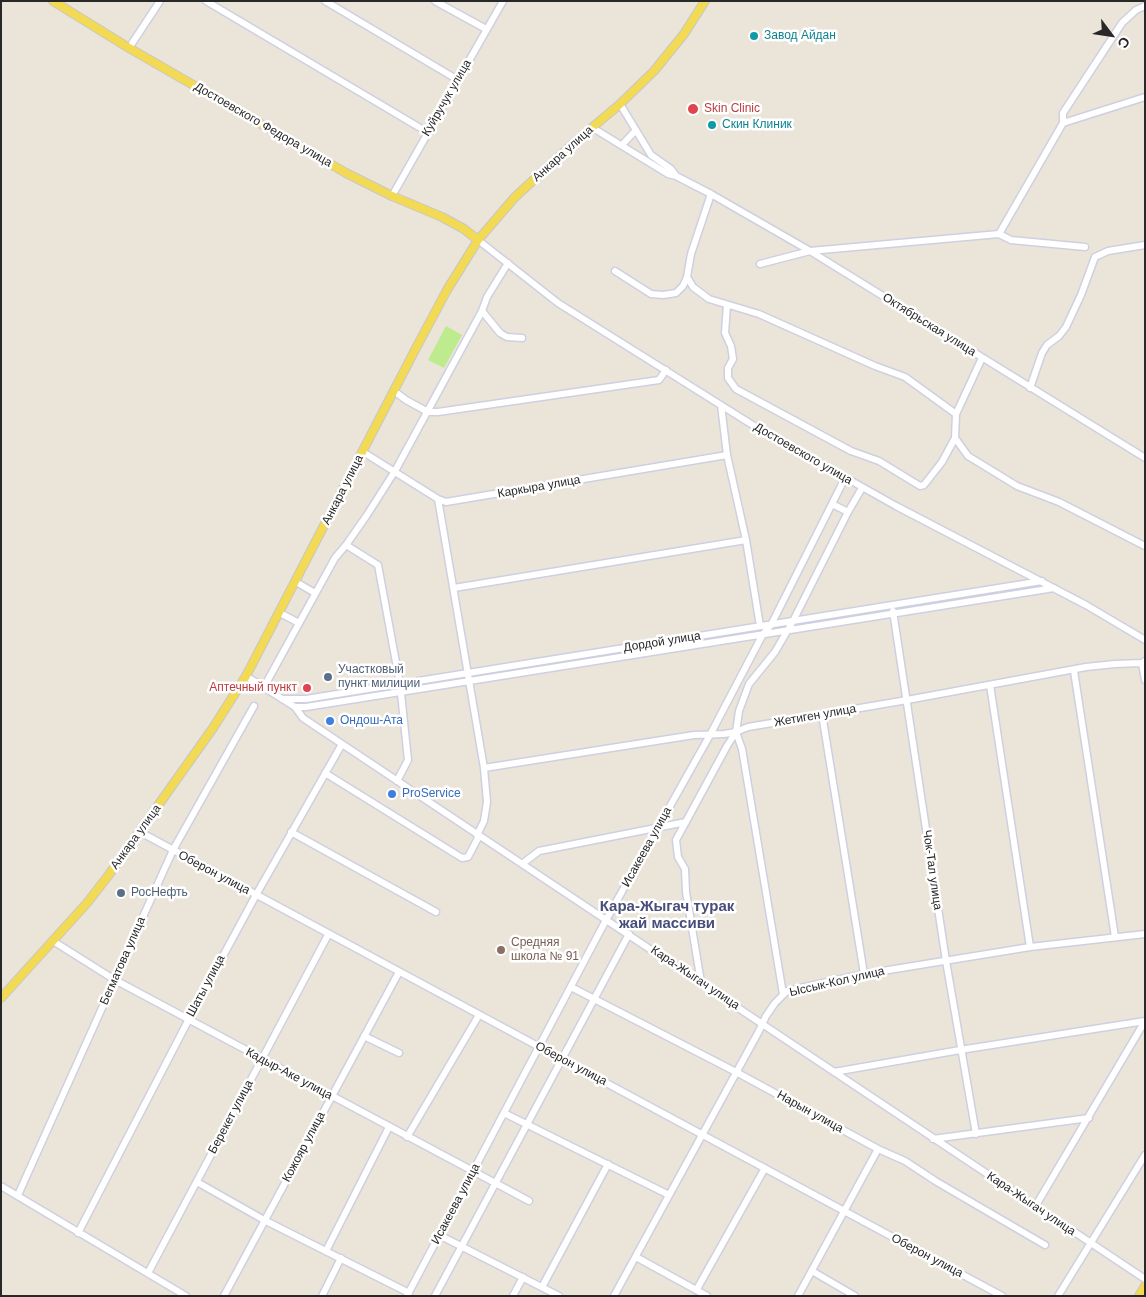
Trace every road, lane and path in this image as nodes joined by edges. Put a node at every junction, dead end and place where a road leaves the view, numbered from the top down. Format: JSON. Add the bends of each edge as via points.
{"nodes":[{"id":1,"x":53,"y":1,"type":"edge"},
{"id":2,"x":160,"y":1,"type":"edge"},
{"id":3,"x":206,"y":1,"type":"edge"},
{"id":4,"x":326,"y":1,"type":"edge"},
{"id":5,"x":435,"y":1,"type":"edge"},
{"id":6,"x":502,"y":1,"type":"edge"},
{"id":7,"x":705,"y":1,"type":"edge"},
{"id":8,"x":1145,"y":6,"type":"edge"},
{"id":9,"x":486,"y":29,"type":"junction"},
{"id":10,"x":129,"y":48,"type":"junction"},
{"id":11,"x":458,"y":80,"type":"junction"},
{"id":12,"x":1145,"y":97,"type":"edge"},
{"id":13,"x":620,"y":104,"type":"junction"},
{"id":14,"x":1063,"y":123,"type":"junction"},
{"id":15,"x":593,"y":128,"type":"junction"},
{"id":16,"x":636,"y":130,"type":"junction"},
{"id":17,"x":427,"y":132,"type":"junction"},
{"id":18,"x":622,"y":145,"type":"junction"},
{"id":19,"x":676,"y":176,"type":"junction"},
{"id":20,"x":711,"y":194,"type":"junction"},
{"id":21,"x":392,"y":196,"type":"junction"},
{"id":22,"x":999,"y":234,"type":"junction"},
{"id":23,"x":478,"y":240,"type":"junction"},
{"id":24,"x":1145,"y":245,"type":"edge"},
{"id":25,"x":1085,"y":247,"type":"dead end"},
{"id":26,"x":810,"y":252,"type":"junction"},
{"id":27,"x":508,"y":263,"type":"junction"},
{"id":28,"x":760,"y":264,"type":"dead end"},
{"id":29,"x":615,"y":271,"type":"dead end"},
{"id":30,"x":687,"y":277,"type":"junction"},
{"id":31,"x":727,"y":305,"type":"junction"},
{"id":32,"x":482,"y":311,"type":"junction"},
{"id":33,"x":522,"y":338,"type":"dead end"},
{"id":34,"x":982,"y":358,"type":"junction"},
{"id":35,"x":666,"y":370,"type":"junction"},
{"id":36,"x":1030,"y":388,"type":"junction"},
{"id":37,"x":394,"y":391,"type":"junction"},
{"id":38,"x":721,"y":405,"type":"junction"},
{"id":39,"x":428,"y":412,"type":"junction"},
{"id":40,"x":956,"y":414,"type":"junction"},
{"id":41,"x":955,"y":438,"type":"junction"},
{"id":42,"x":363,"y":452,"type":"junction"},
{"id":43,"x":727,"y":455,"type":"junction"},
{"id":44,"x":1145,"y":458,"type":"edge"},
{"id":45,"x":395,"y":471,"type":"junction"},
{"id":46,"x":845,"y":478,"type":"junction"},
{"id":47,"x":862,"y":488,"type":"junction"},
{"id":48,"x":438,"y":499,"type":"junction"},
{"id":49,"x":832,"y":504,"type":"junction"},
{"id":50,"x":848,"y":512,"type":"junction"},
{"id":51,"x":746,"y":540,"type":"junction"},
{"id":52,"x":346,"y":545,"type":"junction"},
{"id":53,"x":1145,"y":546,"type":"edge"},
{"id":54,"x":1022,"y":571,"type":"junction"},
{"id":55,"x":1042,"y":581,"type":"junction"},
{"id":56,"x":296,"y":582,"type":"junction"},
{"id":57,"x":1021,"y":585,"type":"junction"},
{"id":58,"x":454,"y":588,"type":"junction"},
{"id":59,"x":1054,"y":588,"type":"junction"},
{"id":60,"x":1036,"y":591,"type":"junction"},
{"id":61,"x":315,"y":593,"type":"junction"},
{"id":62,"x":892,"y":605,"type":"junction"},
{"id":63,"x":893,"y":613,"type":"junction"},
{"id":64,"x":280,"y":614,"type":"junction"},
{"id":65,"x":793,"y":621,"type":"junction"},
{"id":66,"x":299,"y":623,"type":"junction"},
{"id":67,"x":771,"y":625,"type":"junction"},
{"id":68,"x":760,"y":626,"type":"junction"},
{"id":69,"x":788,"y":630,"type":"junction"},
{"id":70,"x":764,"y":634,"type":"junction"},
{"id":71,"x":1145,"y":640,"type":"edge"},
{"id":72,"x":1144,"y":662,"type":"edge"},
{"id":73,"x":1074,"y":670,"type":"junction"},
{"id":74,"x":467,"y":673,"type":"junction"},
{"id":75,"x":246,"y":676,"type":"junction"},
{"id":76,"x":1145,"y":680,"type":"edge"},
{"id":77,"x":469,"y":681,"type":"junction"},
{"id":78,"x":400,"y":684,"type":"junction"},
{"id":79,"x":990,"y":685,"type":"junction"},
{"id":80,"x":264,"y":688,"type":"junction"},
{"id":81,"x":401,"y":692,"type":"junction"},
{"id":82,"x":282,"y":699,"type":"junction"},
{"id":83,"x":907,"y":700,"type":"junction"},
{"id":84,"x":254,"y":706,"type":"dead end"},
{"id":85,"x":295,"y":707,"type":"junction"},
{"id":86,"x":306,"y":707,"type":"junction"},
{"id":87,"x":822,"y":714,"type":"junction"},
{"id":88,"x":301,"y":715,"type":"junction"},
{"id":89,"x":736,"y":732,"type":"junction"},
{"id":90,"x":710,"y":734,"type":"junction"},
{"id":91,"x":342,"y":744,"type":"junction"},
{"id":92,"x":484,"y":768,"type":"junction"},
{"id":93,"x":326,"y":773,"type":"junction"},
{"id":94,"x":398,"y":781,"type":"junction"},
{"id":95,"x":686,"y":822,"type":"junction"},
{"id":96,"x":658,"y":828,"type":"junction"},
{"id":97,"x":140,"y":832,"type":"junction"},
{"id":98,"x":291,"y":832,"type":"junction"},
{"id":99,"x":478,"y":835,"type":"junction"},
{"id":100,"x":173,"y":850,"type":"junction"},
{"id":101,"x":522,"y":864,"type":"junction"},
{"id":102,"x":256,"y":895,"type":"junction"},
{"id":103,"x":436,"y":912,"type":"dead end"},
{"id":104,"x":606,"y":920,"type":"junction"},
{"id":105,"x":629,"y":934,"type":"junction"},
{"id":106,"x":1145,"y":934,"type":"edge"},
{"id":107,"x":328,"y":935,"type":"junction"},
{"id":108,"x":1115,"y":937,"type":"junction"},
{"id":109,"x":53,"y":941,"type":"junction"},
{"id":110,"x":1030,"y":947,"type":"junction"},
{"id":111,"x":946,"y":960,"type":"junction"},
{"id":112,"x":399,"y":972,"type":"junction"},
{"id":113,"x":864,"y":974,"type":"junction"},
{"id":114,"x":114,"y":980,"type":"junction"},
{"id":115,"x":701,"y":982,"type":"junction"},
{"id":116,"x":571,"y":987,"type":"junction"},
{"id":117,"x":783,"y":994,"type":"junction"},
{"id":118,"x":1,"y":998,"type":"edge"},
{"id":119,"x":595,"y":998,"type":"junction"},
{"id":120,"x":479,"y":1015,"type":"junction"},
{"id":121,"x":189,"y":1019,"type":"junction"},
{"id":122,"x":1145,"y":1021,"type":"edge"},
{"id":123,"x":762,"y":1024,"type":"junction"},
{"id":124,"x":364,"y":1036,"type":"junction"},
{"id":125,"x":538,"y":1047,"type":"junction"},
{"id":126,"x":960,"y":1050,"type":"junction"},
{"id":127,"x":399,"y":1052,"type":"dead end"},
{"id":128,"x":262,"y":1059,"type":"junction"},
{"id":129,"x":561,"y":1059,"type":"junction"},
{"id":130,"x":736,"y":1072,"type":"junction"},
{"id":131,"x":834,"y":1072,"type":"junction"},
{"id":132,"x":332,"y":1096,"type":"junction"},
{"id":133,"x":504,"y":1113,"type":"junction"},
{"id":134,"x":1089,"y":1118,"type":"junction"},
{"id":135,"x":526,"y":1124,"type":"junction"},
{"id":136,"x":389,"y":1127,"type":"junction"},
{"id":137,"x":702,"y":1134,"type":"junction"},
{"id":138,"x":976,"y":1134,"type":"junction"},
{"id":139,"x":408,"y":1137,"type":"junction"},
{"id":140,"x":933,"y":1139,"type":"junction"},
{"id":141,"x":878,"y":1149,"type":"junction"},
{"id":142,"x":1145,"y":1155,"type":"edge"},
{"id":143,"x":608,"y":1164,"type":"junction"},
{"id":144,"x":764,"y":1168,"type":"junction"},
{"id":145,"x":474,"y":1171,"type":"junction"},
{"id":146,"x":196,"y":1182,"type":"junction"},
{"id":147,"x":495,"y":1183,"type":"junction"},
{"id":148,"x":1,"y":1186,"type":"edge"},
{"id":149,"x":18,"y":1195,"type":"junction"},
{"id":150,"x":670,"y":1195,"type":"junction"},
{"id":151,"x":528,"y":1201,"type":"dead end"},
{"id":152,"x":1035,"y":1207,"type":"junction"},
{"id":153,"x":843,"y":1210,"type":"junction"},
{"id":154,"x":264,"y":1220,"type":"junction"},
{"id":155,"x":78,"y":1233,"type":"junction"},
{"id":156,"x":439,"y":1235,"type":"junction"},
{"id":157,"x":1090,"y":1244,"type":"junction"},
{"id":158,"x":1045,"y":1245,"type":"dead end"},
{"id":159,"x":461,"y":1246,"type":"junction"},
{"id":160,"x":326,"y":1251,"type":"junction"},
{"id":161,"x":636,"y":1257,"type":"junction"},
{"id":162,"x":341,"y":1258,"type":"junction"},
{"id":163,"x":812,"y":1271,"type":"junction"},
{"id":164,"x":148,"y":1273,"type":"junction"},
{"id":165,"x":523,"y":1277,"type":"junction"},
{"id":166,"x":1145,"y":1279,"type":"edge"},
{"id":167,"x":1145,"y":1286,"type":"edge"},
{"id":168,"x":542,"y":1287,"type":"junction"},
{"id":169,"x":697,"y":1290,"type":"junction"},
{"id":170,"x":408,"y":1294,"type":"edge"},
{"id":171,"x":186,"y":1296,"type":"edge"},
{"id":172,"x":224,"y":1296,"type":"edge"},
{"id":173,"x":322,"y":1296,"type":"edge"},
{"id":174,"x":435,"y":1296,"type":"edge"},
{"id":175,"x":513,"y":1296,"type":"edge"},
{"id":176,"x":559,"y":1296,"type":"edge"},
{"id":177,"x":614,"y":1296,"type":"edge"},
{"id":178,"x":707,"y":1296,"type":"edge"},
{"id":179,"x":798,"y":1296,"type":"edge"},
{"id":180,"x":855,"y":1296,"type":"edge"},
{"id":181,"x":1002,"y":1296,"type":"edge"},
{"id":182,"x":1058,"y":1296,"type":"edge"},
{"id":183,"x":1139,"y":1296,"type":"edge"}],
"edges":[{"from":1,"to":10,"type":"main road","name":"Достоевского Федора улица"},
{"from":2,"to":10,"type":"street"},
{"from":3,"to":17,"type":"street"},
{"from":4,"to":11,"type":"street"},
{"from":5,"to":9,"type":"street"},
{"from":6,"to":9,"type":"street","name":"Куйручук улица"},
{"from":7,"to":13,"type":"main road","name":"Анкара улица","via":[[669,53]]},
{"from":8,"to":14,"type":"street","via":[[1122,23],[1064,113]]},
{"from":9,"to":11,"type":"street","name":"Куйручук улица"},
{"from":10,"to":21,"type":"main road","name":"Достоевского Федора улица","via":[[321,159]]},
{"from":11,"to":17,"type":"street","name":"Куйручук улица"},
{"from":12,"to":14,"type":"street"},
{"from":13,"to":15,"type":"main road","name":"Анкара улица"},
{"from":13,"to":16,"type":"street","name":"Октябрьская улица"},
{"from":14,"to":22,"type":"street"},
{"from":15,"to":18,"type":"street","name":"Октябрьская улица"},
{"from":15,"to":23,"type":"main road","name":"Анкара улица","via":[[515,197]]},
{"from":16,"to":18,"type":"street"},
{"from":16,"to":19,"type":"street","name":"Октябрьская улица","via":[[651,155]]},
{"from":17,"to":21,"type":"street","name":"Куйручук улица"},
{"from":18,"to":19,"type":"street","name":"Октябрьская улица"},
{"from":19,"to":20,"type":"street","name":"Октябрьская улица"},
{"from":20,"to":26,"type":"street","name":"Октябрьская улица"},
{"from":20,"to":30,"type":"street","via":[[691,254]]},
{"from":21,"to":23,"type":"main road","name":"Достоевского Федора улица","via":[[442,217]]},
{"from":22,"to":25,"type":"street","via":[[1011,240]]},
{"from":22,"to":26,"type":"street"},
{"from":23,"to":27,"type":"street","name":"Достоевского улица"},
{"from":23,"to":37,"type":"main road","name":"Анкара улица","via":[[447,290]]},
{"from":24,"to":36,"type":"street","via":[[1108,251],[1095,257],[1066,327],[1042,353]]},
{"from":26,"to":28,"type":"street"},
{"from":26,"to":34,"type":"street","name":"Октябрьская улица"},
{"from":27,"to":32,"type":"street"},
{"from":27,"to":35,"type":"street","name":"Достоевского улица","via":[[558,303]]},
{"from":29,"to":30,"type":"street","via":[[651,294],[676,293]]},
{"from":30,"to":31,"type":"street","via":[[709,299]]},
{"from":31,"to":40,"type":"street","via":[[759,314],[905,377]]},
{"from":31,"to":41,"type":"street","via":[[725,333],[733,359],[728,368],[728,378],[736,389],[748,396],[851,451],[879,461],[920,486],[942,462]]},
{"from":32,"to":33,"type":"street","via":[[500,333]]},
{"from":32,"to":39,"type":"street"},
{"from":34,"to":36,"type":"street","name":"Октябрьская улица"},
{"from":34,"to":40,"type":"street"},
{"from":35,"to":38,"type":"street","name":"Достоевского улица"},
{"from":35,"to":39,"type":"street","via":[[659,380]]},
{"from":36,"to":44,"type":"street","name":"Октябрьская улица"},
{"from":37,"to":39,"type":"street"},
{"from":37,"to":42,"type":"main road","name":"Анкара улица"},
{"from":38,"to":43,"type":"street"},
{"from":38,"to":46,"type":"street","name":"Достоевского улица"},
{"from":39,"to":45,"type":"street"},
{"from":40,"to":41,"type":"street"},
{"from":41,"to":53,"type":"street","via":[[968,456],[1017,486],[1059,502]]},
{"from":42,"to":45,"type":"street"},
{"from":42,"to":56,"type":"main road","name":"Анкара улица"},
{"from":43,"to":48,"type":"street","name":"Каркыра улица","via":[[446,502]]},
{"from":43,"to":51,"type":"street"},
{"from":45,"to":48,"type":"street"},
{"from":45,"to":52,"type":"street"},
{"from":46,"to":47,"type":"street","name":"Достоевского улица"},
{"from":46,"to":49,"type":"street","name":"Исакеева улица"},
{"from":47,"to":50,"type":"street","name":"Исакеева улица"},
{"from":47,"to":54,"type":"street","name":"Достоевского улица"},
{"from":48,"to":58,"type":"street"},
{"from":49,"to":50,"type":"street"},
{"from":49,"to":67,"type":"street","name":"Исакеева улица"},
{"from":50,"to":65,"type":"street","name":"Исакеева улица"},
{"from":51,"to":58,"type":"street"},
{"from":51,"to":68,"type":"street"},
{"from":52,"to":61,"type":"street","via":[[334,558]]},
{"from":52,"to":78,"type":"street","via":[[378,565]]},
{"from":54,"to":55,"type":"street","name":"Достоевского улица"},
{"from":54,"to":57,"type":"street","via":[[1025,580]]},
{"from":55,"to":57,"type":"street","name":"Дордой улица"},
{"from":55,"to":59,"type":"street","name":"Достоевского улица"},
{"from":55,"to":60,"type":"street"},
{"from":56,"to":61,"type":"street"},
{"from":56,"to":64,"type":"main road","name":"Анкара улица"},
{"from":57,"to":62,"type":"street","name":"Дордой улица"},
{"from":58,"to":74,"type":"street"},
{"from":59,"to":60,"type":"street","name":"Дордой улица"},
{"from":59,"to":71,"type":"street","name":"Достоевского улица"},
{"from":60,"to":63,"type":"street","name":"Дордой улица"},
{"from":61,"to":66,"type":"street"},
{"from":62,"to":63,"type":"street","name":"Чок-Тал улица"},
{"from":62,"to":65,"type":"street","name":"Дордой улица"},
{"from":63,"to":69,"type":"street","name":"Дордой улица"},
{"from":63,"to":83,"type":"street","name":"Чок-Тал улица"},
{"from":64,"to":66,"type":"street"},
{"from":64,"to":75,"type":"main road","name":"Анкара улица"},
{"from":65,"to":67,"type":"street","name":"Дордой улица"},
{"from":65,"to":69,"type":"street","name":"Исакеева улица"},
{"from":66,"to":80,"type":"street"},
{"from":67,"to":68,"type":"street","name":"Дордой улица"},
{"from":67,"to":70,"type":"street","name":"Исакеева улица"},
{"from":68,"to":74,"type":"street","name":"Дордой улица"},
{"from":69,"to":70,"type":"street","name":"Дордой улица"},
{"from":69,"to":89,"type":"street","name":"Исакеева улица","via":[[750,684],[739,711]]},
{"from":70,"to":77,"type":"street","name":"Дордой улица"},
{"from":70,"to":90,"type":"street","name":"Исакеева улица"},
{"from":72,"to":73,"type":"street","name":"Жетиген улица"},
{"from":72,"to":76,"type":"street"},
{"from":73,"to":79,"type":"street","name":"Жетиген улица"},
{"from":73,"to":108,"type":"street"},
{"from":74,"to":77,"type":"street"},
{"from":74,"to":78,"type":"street","name":"Дордой улица"},
{"from":75,"to":80,"type":"street","name":"Кара-Жыгач улица"},
{"from":75,"to":97,"type":"main road","name":"Анкара улица"},
{"from":77,"to":81,"type":"street","name":"Дордой улица"},
{"from":77,"to":92,"type":"street"},
{"from":78,"to":81,"type":"street"},
{"from":78,"to":82,"type":"street","name":"Дордой улица","via":[[306,699]]},
{"from":79,"to":83,"type":"street","name":"Жетиген улица"},
{"from":79,"to":110,"type":"street"},
{"from":80,"to":82,"type":"street","name":"Кара-Жыгач улица"},
{"from":81,"to":86,"type":"street","name":"Дордой улица"},
{"from":81,"to":94,"type":"street","via":[[408,760]]},
{"from":82,"to":85,"type":"street","name":"Кара-Жыгач улица"},
{"from":83,"to":87,"type":"street","name":"Жетиген улица"},
{"from":83,"to":111,"type":"street","name":"Чок-Тал улица"},
{"from":84,"to":100,"type":"street","name":"Бегматова улица"},
{"from":85,"to":86,"type":"street","name":"Дордой улица"},
{"from":85,"to":88,"type":"street","name":"Кара-Жыгач улица"},
{"from":86,"to":88,"type":"street"},
{"from":87,"to":89,"type":"street","name":"Жетиген улица"},
{"from":87,"to":113,"type":"street"},
{"from":88,"to":91,"type":"street","name":"Кара-Жыгач улица"},
{"from":89,"to":90,"type":"street","name":"Жетиген улица"},
{"from":89,"to":95,"type":"street","name":"Исакеева улица"},
{"from":89,"to":117,"type":"street"},
{"from":90,"to":92,"type":"street","name":"Жетиген улица"},
{"from":90,"to":96,"type":"street","name":"Исакеева улица"},
{"from":91,"to":93,"type":"street","name":"Шаты улица"},
{"from":91,"to":94,"type":"street","name":"Кара-Жыгач улица"},
{"from":92,"to":99,"type":"street","via":[[487,802]]},
{"from":93,"to":98,"type":"street","name":"Шаты улица"},
{"from":93,"to":99,"type":"street","via":[[462,858],[468,857]]},
{"from":94,"to":99,"type":"street","name":"Кара-Жыгач улица"},
{"from":95,"to":96,"type":"street"},
{"from":95,"to":115,"type":"street","name":"Исакеева улица","via":[[676,840],[676,848],[685,869]]},
{"from":96,"to":101,"type":"street","via":[[539,851]]},
{"from":96,"to":104,"type":"street","name":"Исакеева улица"},
{"from":97,"to":100,"type":"street","name":"Оберон улица"},
{"from":97,"to":109,"type":"main road","name":"Анкара улица"},
{"from":98,"to":102,"type":"street","name":"Шаты улица"},
{"from":98,"to":103,"type":"street"},
{"from":99,"to":101,"type":"street","name":"Кара-Жыгач улица"},
{"from":100,"to":102,"type":"street","name":"Оберон улица"},
{"from":100,"to":114,"type":"street","name":"Бегматова улица"},
{"from":101,"to":104,"type":"street","name":"Кара-Жыгач улица"},
{"from":102,"to":107,"type":"street","name":"Оберон улица"},
{"from":102,"to":121,"type":"street","name":"Шаты улица"},
{"from":104,"to":105,"type":"street","name":"Кара-Жыгач улица"},
{"from":104,"to":116,"type":"street","name":"Исакеева улица"},
{"from":105,"to":115,"type":"street","name":"Кара-Жыгач улица"},
{"from":105,"to":119,"type":"street","name":"Исакеева улица"},
{"from":106,"to":108,"type":"street","name":"Ыссык-Кол улица"},
{"from":107,"to":112,"type":"street","name":"Оберон улица"},
{"from":107,"to":128,"type":"street","name":"Берекет улица"},
{"from":108,"to":110,"type":"street","name":"Ыссык-Кол улица"},
{"from":109,"to":114,"type":"street","name":"Кадыр-Аке улица"},
{"from":109,"to":118,"type":"main road","name":"Анкара улица"},
{"from":110,"to":111,"type":"street","name":"Ыссык-Кол улица"},
{"from":111,"to":113,"type":"street","name":"Ыссык-Кол улица"},
{"from":111,"to":126,"type":"street","name":"Чок-Тал улица"},
{"from":112,"to":120,"type":"street","name":"Оберон улица"},
{"from":112,"to":124,"type":"street","name":"Кожояр улица"},
{"from":113,"to":117,"type":"street","name":"Ыссык-Кол улица"},
{"from":114,"to":121,"type":"street","name":"Кадыр-Аке улица"},
{"from":114,"to":149,"type":"street","name":"Бегматова улица"},
{"from":115,"to":123,"type":"street","name":"Кара-Жыгач улица"},
{"from":116,"to":119,"type":"street","name":"Нарын улица"},
{"from":116,"to":125,"type":"street","name":"Исакеева улица"},
{"from":117,"to":123,"type":"street","name":"Ыссык-Кол улица"},
{"from":119,"to":129,"type":"street","name":"Исакеева улица"},
{"from":119,"to":130,"type":"street","name":"Нарын улица"},
{"from":120,"to":125,"type":"street","name":"Оберон улица"},
{"from":120,"to":139,"type":"street"},
{"from":121,"to":128,"type":"street","name":"Кадыр-Аке улица"},
{"from":121,"to":155,"type":"street","name":"Шаты улица"},
{"from":122,"to":126,"type":"street"},
{"from":122,"to":134,"type":"street"},
{"from":123,"to":130,"type":"street","name":"Ыссык-Кол улица"},
{"from":123,"to":131,"type":"street","name":"Кара-Жыгач улица"},
{"from":124,"to":127,"type":"street"},
{"from":124,"to":132,"type":"street","name":"Кожояр улица"},
{"from":125,"to":129,"type":"street","name":"Оберон улица"},
{"from":125,"to":133,"type":"street","name":"Исакеева улица"},
{"from":126,"to":131,"type":"street"},
{"from":126,"to":138,"type":"street","name":"Чок-Тал улица"},
{"from":128,"to":132,"type":"street","name":"Кадыр-Аке улица"},
{"from":128,"to":146,"type":"street","name":"Берекет улица"},
{"from":129,"to":135,"type":"street","name":"Исакеева улица"},
{"from":129,"to":137,"type":"street","name":"Оберон улица"},
{"from":130,"to":137,"type":"street","name":"Ыссык-Кол улица"},
{"from":130,"to":141,"type":"street","name":"Нарын улица"},
{"from":131,"to":140,"type":"street","name":"Кара-Жыгач улица"},
{"from":132,"to":136,"type":"street","name":"Кадыр-Аке улица"},
{"from":132,"to":154,"type":"street","name":"Кожояр улица"},
{"from":133,"to":135,"type":"street"},
{"from":133,"to":145,"type":"street","name":"Исакеева улица"},
{"from":134,"to":138,"type":"street"},
{"from":134,"to":152,"type":"street"},
{"from":135,"to":143,"type":"street"},
{"from":135,"to":147,"type":"street","name":"Исакеева улица"},
{"from":136,"to":139,"type":"street","name":"Кадыр-Аке улица"},
{"from":136,"to":160,"type":"street"},
{"from":137,"to":144,"type":"street","name":"Оберон улица"},
{"from":137,"to":150,"type":"street","name":"Ыссык-Кол улица"},
{"from":138,"to":140,"type":"street"},
{"from":139,"to":145,"type":"street","name":"Кадыр-Аке улица"},
{"from":140,"to":152,"type":"street","name":"Кара-Жыгач улица"},
{"from":141,"to":153,"type":"street"},
{"from":141,"to":158,"type":"street","name":"Нарын улица","via":[[905,1161]]},
{"from":142,"to":157,"type":"street"},
{"from":143,"to":150,"type":"street"},
{"from":143,"to":168,"type":"street"},
{"from":144,"to":153,"type":"street","name":"Оберон улица"},
{"from":144,"to":169,"type":"street"},
{"from":145,"to":147,"type":"street","name":"Кадыр-Аке улица"},
{"from":145,"to":156,"type":"street","name":"Исакеева улица"},
{"from":146,"to":154,"type":"street"},
{"from":146,"to":164,"type":"street","name":"Берекет улица"},
{"from":147,"to":151,"type":"street","name":"Кадыр-Аке улица"},
{"from":147,"to":159,"type":"street","name":"Исакеева улица"},
{"from":148,"to":149,"type":"street"},
{"from":149,"to":155,"type":"street"},
{"from":150,"to":161,"type":"street","name":"Ыссык-Кол улица"},
{"from":152,"to":157,"type":"street","name":"Кара-Жыгач улица"},
{"from":153,"to":163,"type":"street"},
{"from":153,"to":181,"type":"street","name":"Оберон улица"},
{"from":154,"to":160,"type":"street"},
{"from":154,"to":172,"type":"street","name":"Кожояр улица"},
{"from":155,"to":164,"type":"street"},
{"from":156,"to":159,"type":"street"},
{"from":156,"to":170,"type":"street","name":"Исакеева улица"},
{"from":157,"to":166,"type":"street","name":"Кара-Жыгач улица"},
{"from":157,"to":182,"type":"street"},
{"from":159,"to":165,"type":"street"},
{"from":159,"to":174,"type":"street","name":"Исакеева улица"},
{"from":160,"to":162,"type":"street"},
{"from":161,"to":169,"type":"street"},
{"from":161,"to":177,"type":"street","name":"Ыссык-Кол улица"},
{"from":162,"to":170,"type":"street"},
{"from":162,"to":173,"type":"street"},
{"from":163,"to":179,"type":"street"},
{"from":163,"to":180,"type":"street"},
{"from":164,"to":171,"type":"street"},
{"from":165,"to":168,"type":"street"},
{"from":165,"to":175,"type":"street"},
{"from":167,"to":183,"type":"main road"},
{"from":168,"to":176,"type":"street"},
{"from":169,"to":178,"type":"street"}]}
